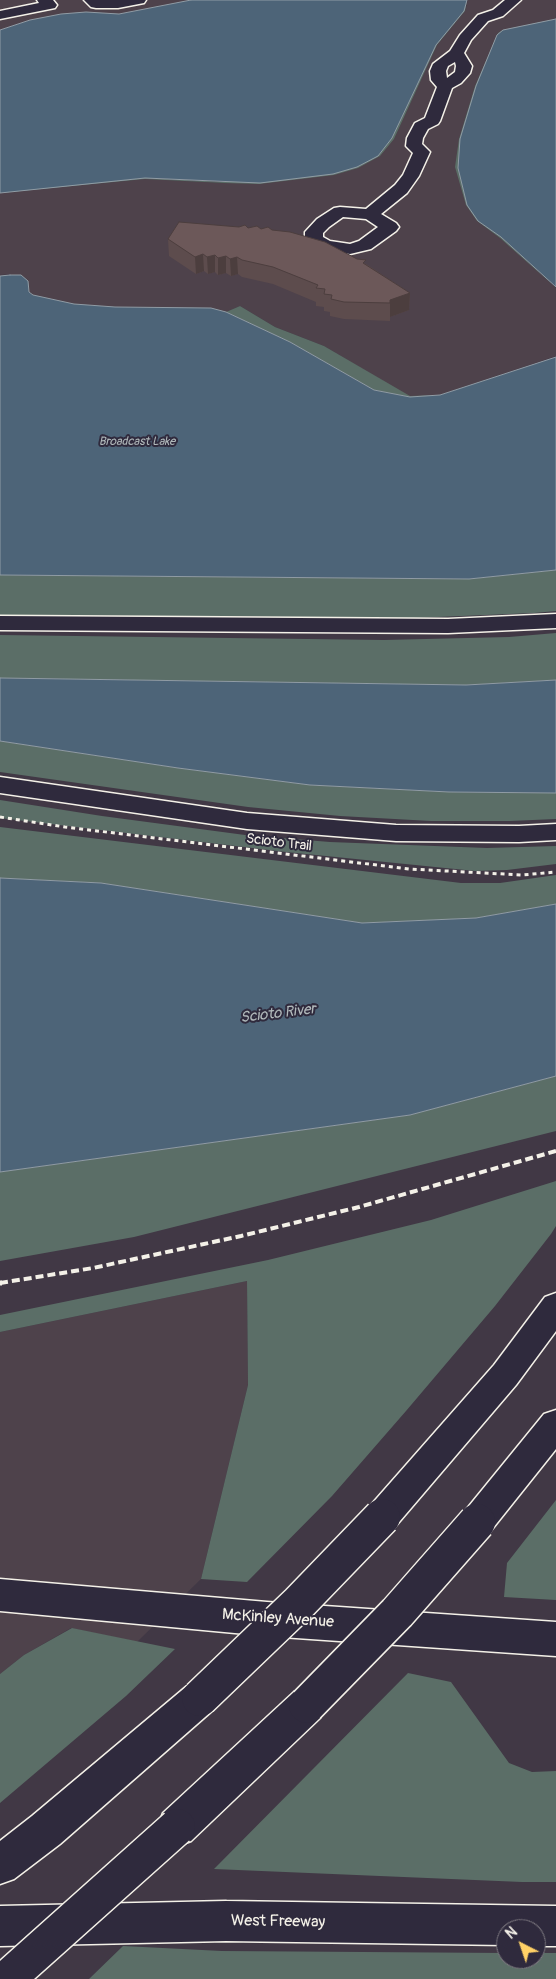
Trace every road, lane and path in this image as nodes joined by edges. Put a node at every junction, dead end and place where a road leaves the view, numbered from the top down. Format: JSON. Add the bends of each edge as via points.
{"nodes":[{"id":1,"x":44,"y":0,"type":"edge"},
{"id":2,"x":91,"y":0,"type":"edge"},
{"id":3,"x":139,"y":0,"type":"edge"},
{"id":4,"x":490,"y":0,"type":"edge"},
{"id":5,"x":514,"y":0,"type":"edge"},
{"id":6,"x":0,"y":15,"type":"edge"},
{"id":7,"x":483,"y":18,"type":"junction"},
{"id":8,"x":370,"y":214,"type":"dead end"},
{"id":9,"x":556,"y":621,"type":"edge"},
{"id":10,"x":0,"y":623,"type":"edge"},
{"id":11,"x":0,"y":785,"type":"edge"},
{"id":12,"x":0,"y":817,"type":"edge"},
{"id":13,"x":556,"y":832,"type":"edge"},
{"id":14,"x":556,"y":872,"type":"edge"},
{"id":15,"x":556,"y":1306,"type":"edge"},
{"id":16,"x":556,"y":1424,"type":"edge"},
{"id":17,"x":0,"y":1595,"type":"edge"},
{"id":18,"x":556,"y":1639,"type":"edge"},
{"id":19,"x":0,"y":1865,"type":"edge"},
{"id":20,"x":0,"y":1926,"type":"edge"},
{"id":21,"x":556,"y":1926,"type":"edge"},
{"id":22,"x":7,"y":1979,"type":"edge"}],
"edges":[{"from":1,"to":6,"type":"main road","via":[[50,5]]},
{"from":2,"to":3,"type":"main road","via":[[96,4]]},
{"from":4,"to":7,"type":"main road","via":[[485,3]]},
{"from":5,"to":7,"type":"main road","via":[[498,13]]},
{"from":7,"to":8,"type":"main road","via":[[456,54],[464,66],[456,80],[445,86],[433,138],[401,189]]},
{"from":9,"to":10,"type":"main road","via":[[448,626]]},
{"from":11,"to":13,"type":"main road","via":[[257,822],[396,833]]},
{"from":12,"to":14,"type":"path","name":"Scioto Trail","via":[[409,868],[522,875]]},
{"from":15,"to":19,"type":"main road","bridge":true,"via":[[505,1375],[382,1517],[299,1603],[200,1698],[46,1830]]},
{"from":16,"to":22,"type":"main road","bridge":true,"via":[[477,1522],[397,1612],[307,1705]]},
{"from":17,"to":18,"type":"main road","name":"McKinley Avenue","via":[[267,1619]]},
{"from":20,"to":21,"type":"main road","name":"West Freeway","via":[[226,1921]]}]}
